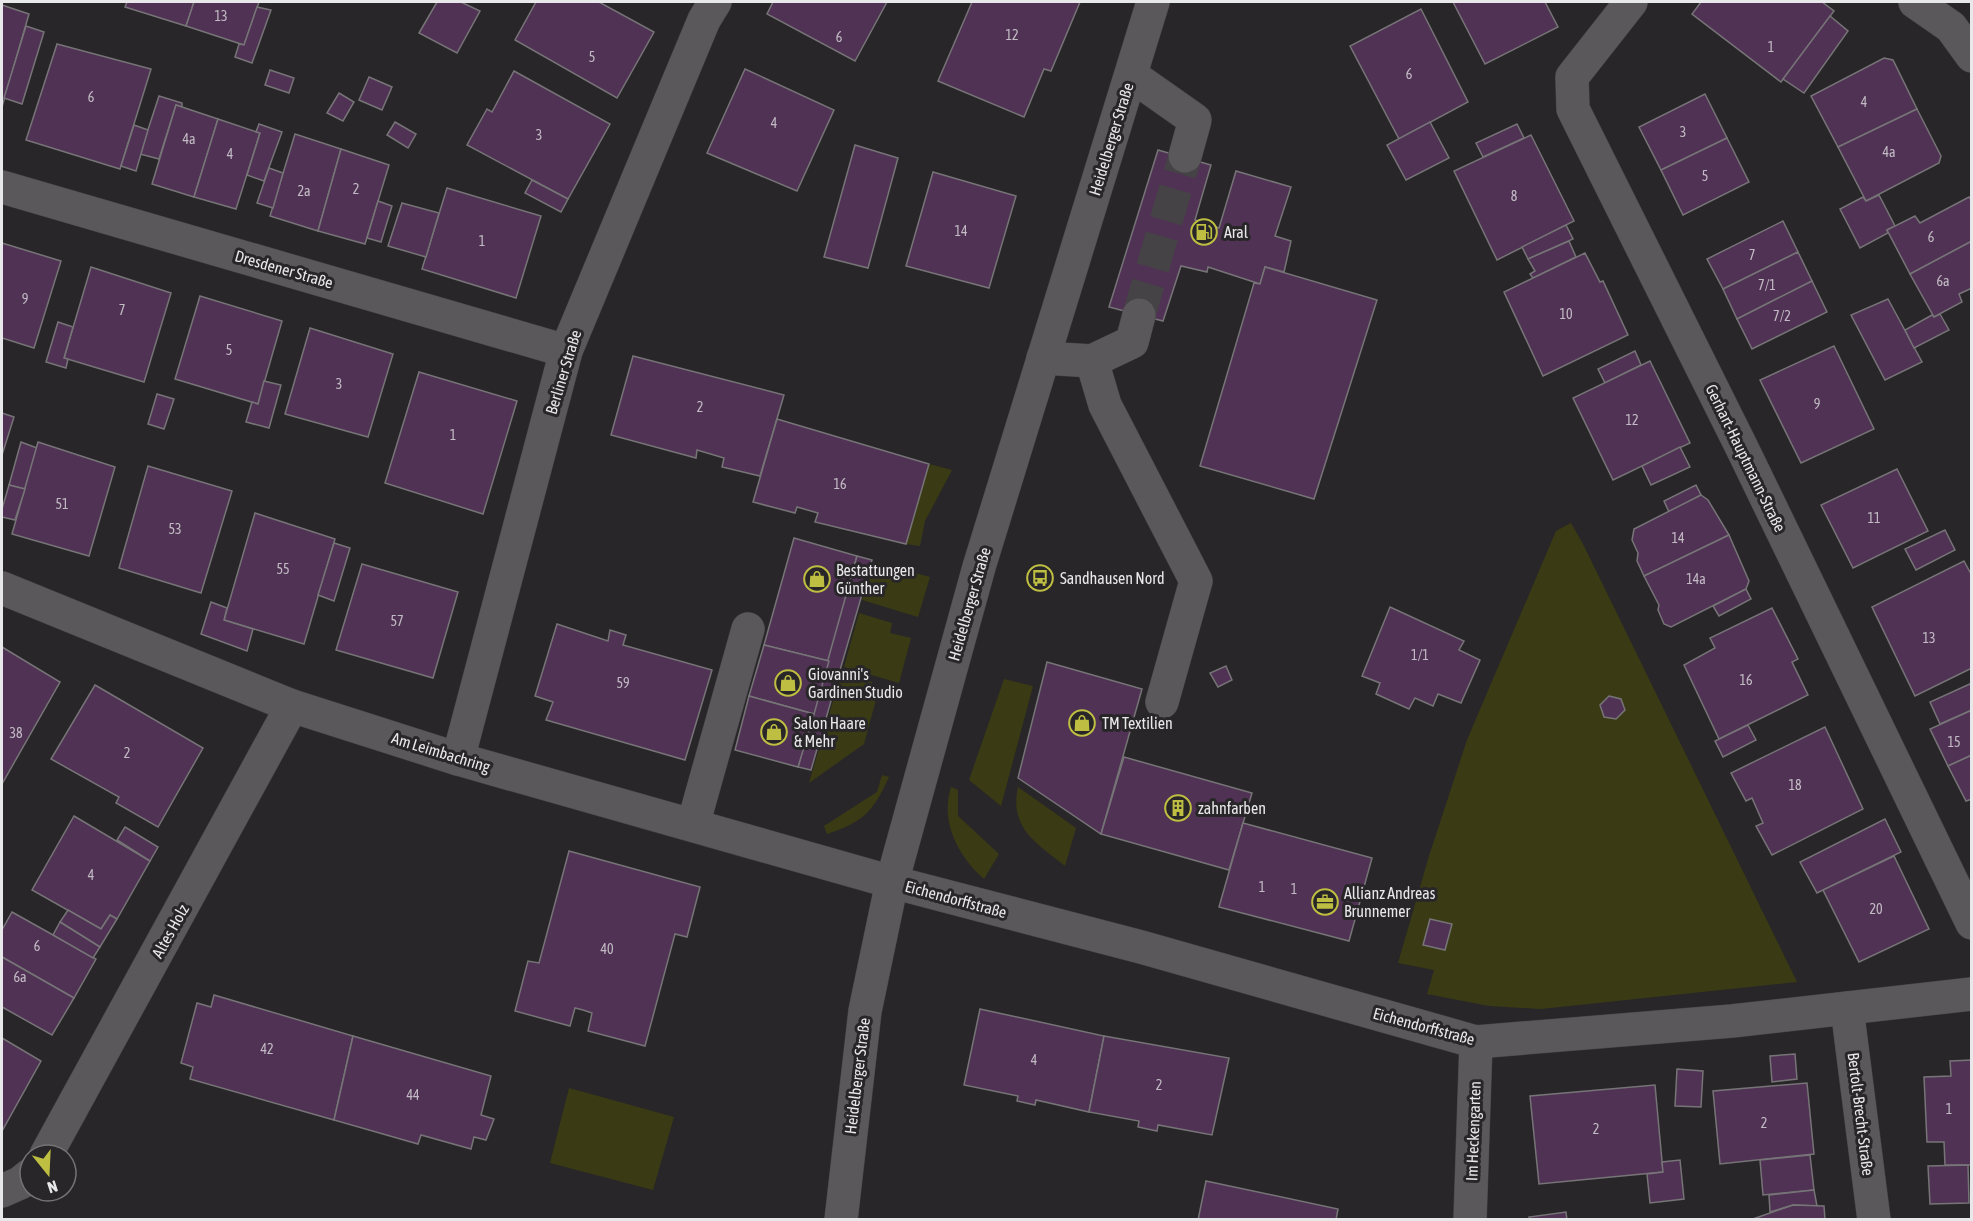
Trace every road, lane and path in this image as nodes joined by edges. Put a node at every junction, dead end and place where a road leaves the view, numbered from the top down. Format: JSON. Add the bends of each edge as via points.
{"nodes":[{"id":1,"x":715,"y":2,"type":"edge"},
{"id":2,"x":1153,"y":2,"type":"edge"},
{"id":3,"x":1631,"y":2,"type":"edge"},
{"id":4,"x":1916,"y":2,"type":"edge"},
{"id":5,"x":1961,"y":21,"type":"edge"},
{"id":6,"x":1971,"y":56,"type":"edge"},
{"id":7,"x":1131,"y":75,"type":"junction"},
{"id":8,"x":1185,"y":156,"type":"tunnel mouth"},
{"id":9,"x":2,"y":187,"type":"edge"},
{"id":10,"x":1139,"y":315,"type":"tunnel mouth"},
{"id":11,"x":566,"y":351,"type":"junction"},
{"id":12,"x":1043,"y":358,"type":"junction"},
{"id":13,"x":1092,"y":361,"type":"junction"},
{"id":14,"x":2,"y":588,"type":"edge"},
{"id":15,"x":748,"y":629,"type":"dead end"},
{"id":16,"x":1162,"y":702,"type":"dead end"},
{"id":17,"x":292,"y":706,"type":"junction"},
{"id":18,"x":458,"y":759,"type":"junction"},
{"id":19,"x":693,"y":825,"type":"junction"},
{"id":20,"x":892,"y":882,"type":"junction"},
{"id":21,"x":1971,"y":923,"type":"edge"},
{"id":22,"x":1971,"y":994,"type":"edge"},
{"id":23,"x":1847,"y":1008,"type":"junction"},
{"id":24,"x":1476,"y":1042,"type":"junction"},
{"id":25,"x":53,"y":1143,"type":"edge"},
{"id":26,"x":18,"y":1184,"type":"edge"},
{"id":27,"x":2,"y":1191,"type":"edge"},
{"id":28,"x":841,"y":1220,"type":"edge"},
{"id":29,"x":1470,"y":1220,"type":"edge"},
{"id":30,"x":1874,"y":1220,"type":"edge"}],
"edges":[{"from":1,"to":11,"type":"street","name":"Berliner Straße","via":[[704,20]]},
{"from":2,"to":7,"type":"street","name":"Heidelberger Straße"},
{"from":3,"to":21,"type":"street","name":"Gerhart-Hauptmann-Straße","via":[[1572,77],[1573,109]]},
{"from":4,"to":5,"type":"street"},
{"from":5,"to":6,"type":"street"},
{"from":7,"to":8,"type":"street","via":[[1195,120]]},
{"from":7,"to":12,"type":"street","name":"Heidelberger Straße"},
{"from":9,"to":11,"type":"street","name":"Dresdener Straße"},
{"from":10,"to":13,"type":"street","via":[[1132,342]]},
{"from":11,"to":18,"type":"street","name":"Berliner Straße"},
{"from":12,"to":13,"type":"street"},
{"from":12,"to":20,"type":"street","name":"Heidelberger Straße"},
{"from":13,"to":16,"type":"street","via":[[1106,405],[1196,581]]},
{"from":14,"to":17,"type":"street","name":"Am Leimbachring"},
{"from":15,"to":19,"type":"street"},
{"from":17,"to":18,"type":"street","name":"Am Leimbachring"},
{"from":17,"to":25,"type":"street","name":"Altes Holz"},
{"from":18,"to":19,"type":"street","name":"Am Leimbachring"},
{"from":19,"to":20,"type":"street","name":"Am Leimbachring"},
{"from":20,"to":24,"type":"street","name":"Eichendorffstraße","via":[[1141,947]]},
{"from":20,"to":28,"type":"street","name":"Heidelberger Straße","via":[[865,1011]]},
{"from":22,"to":23,"type":"street","name":"Eichendorffstraße"},
{"from":23,"to":24,"type":"street","name":"Eichendorffstraße"},
{"from":23,"to":30,"type":"street","name":"Bertolt-Brecht-Straße"},
{"from":24,"to":29,"type":"street","name":"Im Heckengarten"},
{"from":26,"to":27,"type":"street"}]}
